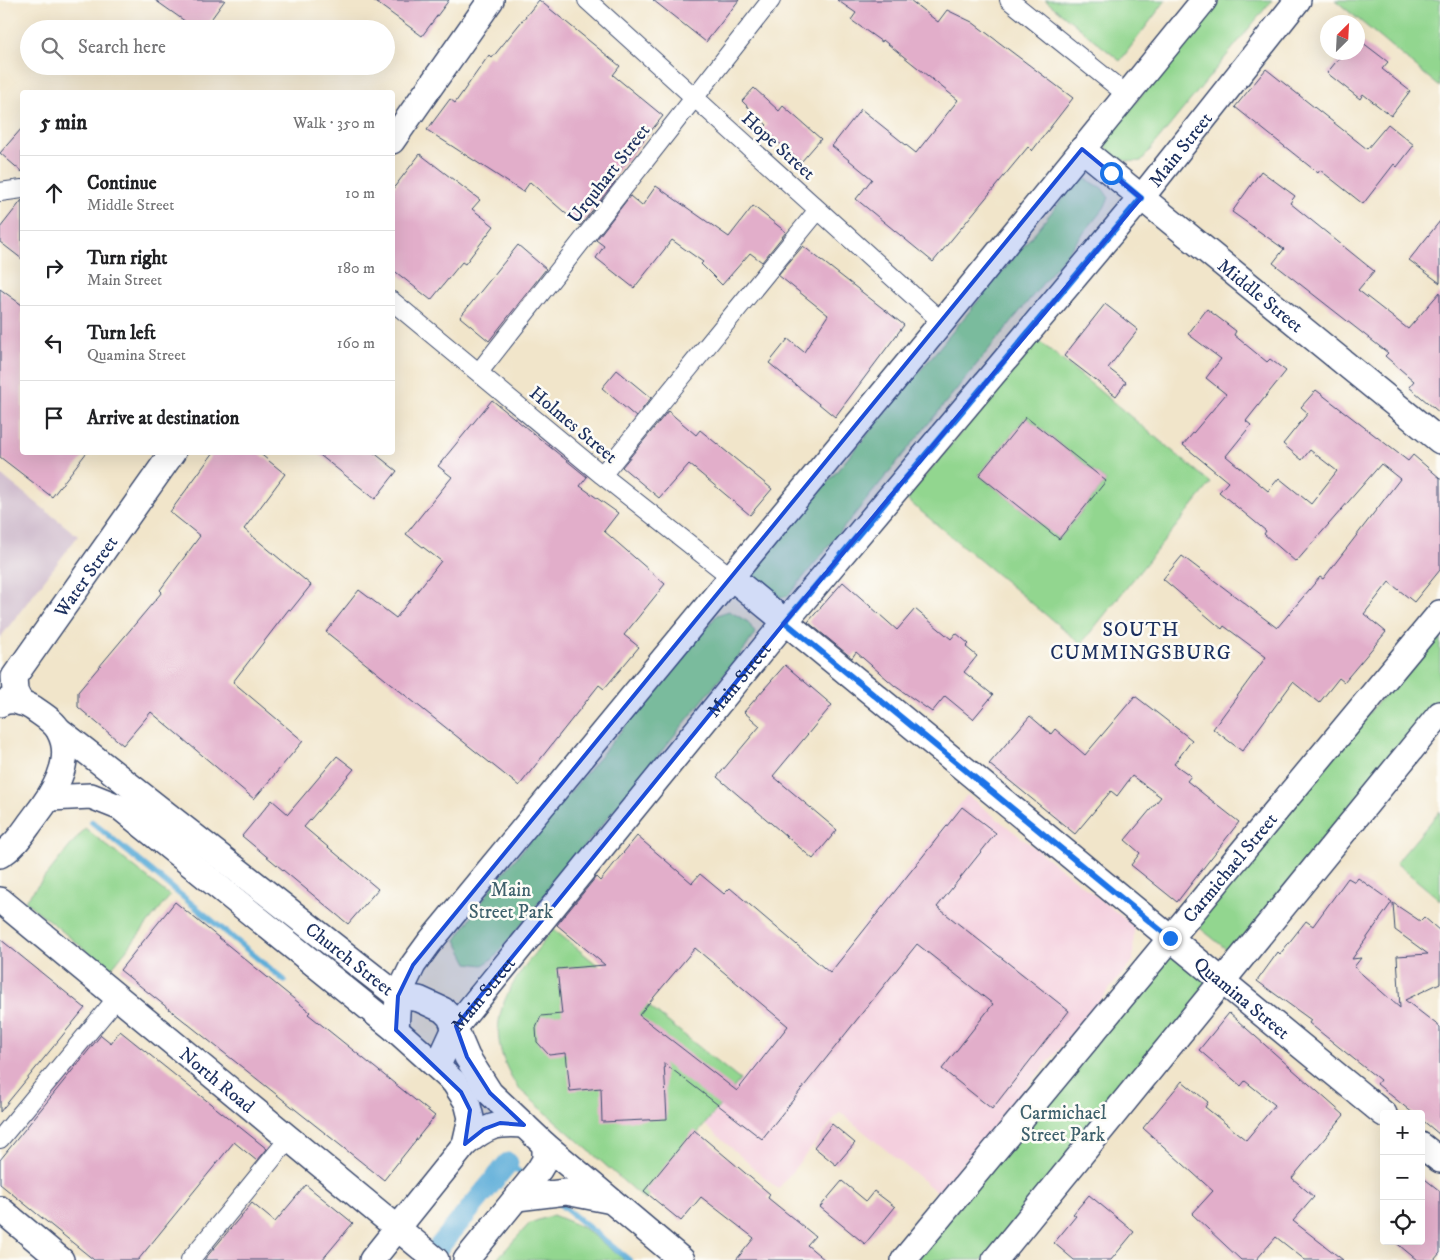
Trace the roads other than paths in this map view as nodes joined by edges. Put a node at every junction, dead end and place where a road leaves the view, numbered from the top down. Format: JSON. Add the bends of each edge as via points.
{"nodes":[{"id":1,"x":490,"y":0,"type":"edge"},
{"id":2,"x":587,"y":0,"type":"edge"},
{"id":3,"x":771,"y":0,"type":"edge"},
{"id":4,"x":1009,"y":0,"type":"edge"},
{"id":5,"x":1204,"y":0,"type":"edge"},
{"id":6,"x":1298,"y":0,"type":"edge"},
{"id":7,"x":1126,"y":94,"type":"junction"},
{"id":8,"x":694,"y":98,"type":"junction"},
{"id":9,"x":395,"y":137,"type":"edge"},
{"id":10,"x":1082,"y":149,"type":"junction"},
{"id":11,"x":20,"y":189,"type":"edge"},
{"id":12,"x":0,"y":192,"type":"edge"},
{"id":13,"x":1141,"y":198,"type":"junction"},
{"id":14,"x":818,"y":210,"type":"junction"},
{"id":15,"x":395,"y":303,"type":"edge"},
{"id":16,"x":942,"y":322,"type":"junction"},
{"id":17,"x":479,"y":372,"type":"junction"},
{"id":18,"x":1440,"y":441,"type":"edge"},
{"id":19,"x":171,"y":455,"type":"edge"},
{"id":20,"x":602,"y":475,"type":"junction"},
{"id":21,"x":731,"y":577,"type":"junction"},
{"id":22,"x":1440,"y":613,"type":"edge"},
{"id":23,"x":785,"y":622,"type":"junction"},
{"id":24,"x":10,"y":703,"type":"edge"},
{"id":25,"x":1440,"y":714,"type":"edge"},
{"id":26,"x":59,"y":730,"type":"junction"},
{"id":27,"x":50,"y":798,"type":"junction"},
{"id":28,"x":2,"y":856,"type":"edge"},
{"id":29,"x":0,"y":900,"type":"edge"},
{"id":30,"x":1170,"y":938,"type":"junction"},
{"id":31,"x":1223,"y":982,"type":"junction"},
{"id":32,"x":398,"y":996,"type":"junction"},
{"id":33,"x":117,"y":998,"type":"junction"},
{"id":34,"x":456,"y":1026,"type":"junction"},
{"id":35,"x":396,"y":1030,"type":"junction"},
{"id":36,"x":438,"y":1065,"type":"junction"},
{"id":37,"x":1380,"y":1111,"type":"edge"},
{"id":38,"x":524,"y":1125,"type":"junction"},
{"id":39,"x":290,"y":1137,"type":"junction"},
{"id":40,"x":0,"y":1140,"type":"edge"},
{"id":41,"x":465,"y":1144,"type":"junction"},
{"id":42,"x":545,"y":1145,"type":"junction"},
{"id":43,"x":1425,"y":1148,"type":"edge"},
{"id":44,"x":1440,"y":1160,"type":"edge"},
{"id":45,"x":518,"y":1198,"type":"junction"},
{"id":46,"x":609,"y":1200,"type":"junction"},
{"id":47,"x":0,"y":1209,"type":"edge"},
{"id":48,"x":402,"y":1231,"type":"junction"},
{"id":49,"x":60,"y":1260,"type":"edge"},
{"id":50,"x":190,"y":1260,"type":"edge"},
{"id":51,"x":372,"y":1260,"type":"edge"},
{"id":52,"x":436,"y":1260,"type":"edge"},
{"id":53,"x":466,"y":1260,"type":"edge"},
{"id":54,"x":682,"y":1260,"type":"edge"},
{"id":55,"x":904,"y":1260,"type":"edge"},
{"id":56,"x":995,"y":1260,"type":"edge"}],
"edges":[{"from":1,"to":9,"type":"street"},
{"from":2,"to":8,"type":"street","name":"Hope Street"},
{"from":3,"to":8,"type":"street","name":"Urquhart Street"},
{"from":4,"to":7,"type":"street"},
{"from":5,"to":7,"type":"street"},
{"from":6,"to":13,"type":"street","name":"Main Street"},
{"from":7,"to":10,"type":"street"},
{"from":8,"to":14,"type":"street","name":"Hope Street"},
{"from":8,"to":17,"type":"street","name":"Urquhart Street"},
{"from":10,"to":13,"type":"street","name":"Middle Street"},
{"from":10,"to":16,"type":"street"},
{"from":11,"to":12,"type":"street"},
{"from":13,"to":18,"type":"street","name":"Middle Street"},
{"from":13,"to":23,"type":"street","name":"Main Street"},
{"from":14,"to":16,"type":"street","name":"Hope Street"},
{"from":14,"to":20,"type":"street"},
{"from":15,"to":17,"type":"street","name":"Holmes Street"},
{"from":16,"to":21,"type":"street"},
{"from":17,"to":20,"type":"street","name":"Holmes Street"},
{"from":19,"to":24,"type":"street","name":"Water Street","via":[[14,676],[15,691]]},
{"from":20,"to":21,"type":"street","name":"Holmes Street"},
{"from":21,"to":23,"type":"street","name":"Quamina Street"},
{"from":21,"to":32,"type":"street","via":[[429,943],[413,965]]},
{"from":22,"to":30,"type":"street","name":"Carmichael Street"},
{"from":23,"to":30,"type":"street","name":"Quamina Street"},
{"from":23,"to":34,"type":"street","name":"Main Street"},
{"from":24,"to":26,"type":"street","name":"Church Street","via":[[45,717]]},
{"from":25,"to":31,"type":"street"},
{"from":26,"to":27,"type":"street","via":[[63,760]]},
{"from":26,"to":32,"type":"street","name":"Church Street"},
{"from":27,"to":28,"type":"street"},
{"from":27,"to":35,"type":"street","name":"Church Street","via":[[91,796],[122,808]]},
{"from":29,"to":33,"type":"street","name":"North Road"},
{"from":30,"to":31,"type":"street","name":"Quamina Street"},
{"from":30,"to":55,"type":"street","name":"Carmichael Street"},
{"from":31,"to":37,"type":"street","name":"Quamina Street"},
{"from":31,"to":56,"type":"street"},
{"from":32,"to":34,"type":"street","name":"Church Street","via":[[438,1006]]},
{"from":32,"to":35,"type":"street"},
{"from":33,"to":39,"type":"street","name":"North Road"},
{"from":33,"to":40,"type":"street"},
{"from":34,"to":36,"type":"street","name":"Main Street"},
{"from":34,"to":38,"type":"street","name":"Church Street","via":[[467,1057],[490,1093]]},
{"from":35,"to":36,"type":"street","name":"Church Street"},
{"from":36,"to":41,"type":"street","name":"Church Street","via":[[462,1092],[470,1110]]},
{"from":38,"to":41,"type":"street","via":[[500,1123],[484,1129]]},
{"from":38,"to":42,"type":"street","name":"Church Street"},
{"from":39,"to":48,"type":"street","name":"North Road"},
{"from":39,"to":50,"type":"street"},
{"from":41,"to":48,"type":"street"},
{"from":42,"to":45,"type":"street","via":[[544,1160]]},
{"from":42,"to":46,"type":"street","name":"Church Street"},
{"from":43,"to":44,"type":"street"},
{"from":45,"to":46,"type":"street","via":[[566,1192]]},
{"from":45,"to":53,"type":"street"},
{"from":46,"to":54,"type":"street","name":"Church Street"},
{"from":47,"to":49,"type":"street"},
{"from":48,"to":51,"type":"street"},
{"from":48,"to":52,"type":"street","name":"North Road"}]}
